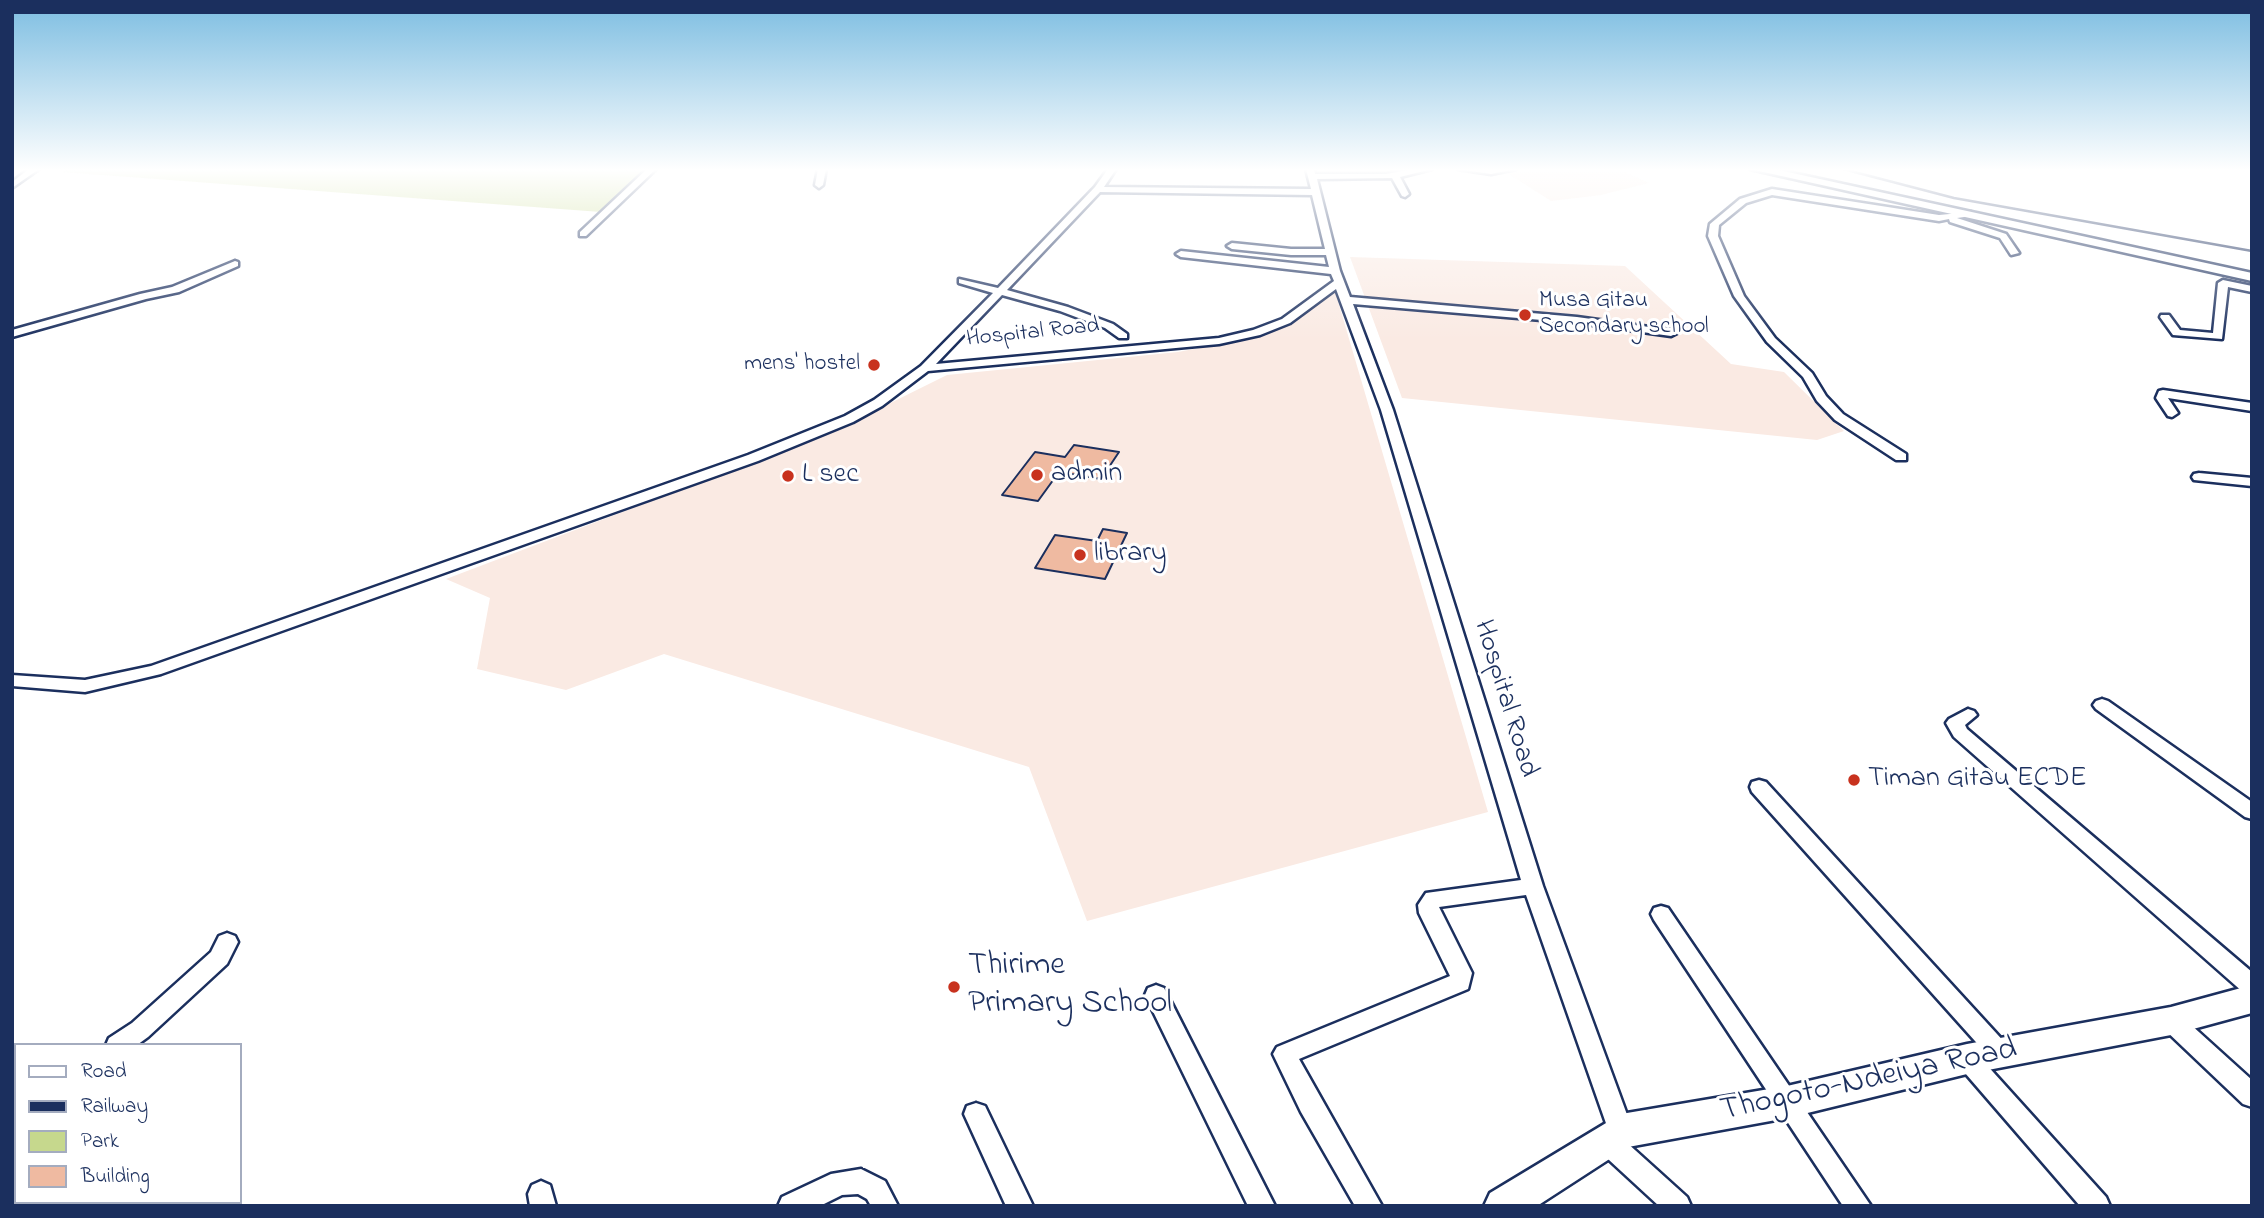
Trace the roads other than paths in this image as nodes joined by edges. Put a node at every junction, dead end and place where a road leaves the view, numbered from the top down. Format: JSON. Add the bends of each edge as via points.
{"nodes":[{"id":1,"x":591,"y":226,"type":"edge"},
{"id":2,"x":1063,"y":226,"type":"edge"},
{"id":3,"x":1325,"y":226,"type":"edge"},
{"id":4,"x":1715,"y":226,"type":"edge"},
{"id":5,"x":1971,"y":226,"type":"edge"},
{"id":6,"x":2016,"y":226,"type":"edge"},
{"id":7,"x":583,"y":233,"type":"dead end"},
{"id":8,"x":1233,"y":246,"type":"dead end"},
{"id":9,"x":1331,"y":251,"type":"junction"},
{"id":10,"x":2014,"y":253,"type":"dead end"},
{"id":11,"x":1181,"y":254,"type":"dead end"},
{"id":12,"x":234,"y":264,"type":"dead end"},
{"id":13,"x":1337,"y":277,"type":"junction"},
{"id":14,"x":962,"y":281,"type":"dead end"},
{"id":15,"x":2250,"y":284,"type":"edge"},
{"id":16,"x":1000,"y":292,"type":"junction"},
{"id":17,"x":1345,"y":300,"type":"junction"},
{"id":18,"x":2252,"y":302,"type":"edge"},
{"id":19,"x":2165,"y":317,"type":"dead end"},
{"id":20,"x":1671,"y":333,"type":"dead end"},
{"id":21,"x":12,"y":334,"type":"edge"},
{"id":22,"x":1123,"y":336,"type":"dead end"},
{"id":23,"x":925,"y":368,"type":"junction"},
{"id":24,"x":2252,"y":407,"type":"edge"},
{"id":25,"x":2172,"y":413,"type":"dead end"},
{"id":26,"x":1901,"y":457,"type":"dead end"},
{"id":27,"x":2199,"y":477,"type":"dead end"},
{"id":28,"x":2252,"y":481,"type":"edge"},
{"id":29,"x":12,"y":680,"type":"edge"},
{"id":30,"x":2102,"y":705,"type":"dead end"},
{"id":31,"x":1968,"y":715,"type":"dead end"},
{"id":32,"x":1759,"y":787,"type":"dead end"},
{"id":33,"x":2252,"y":812,"type":"edge"},
{"id":34,"x":1533,"y":886,"type":"junction"},
{"id":35,"x":1661,"y":914,"type":"dead end"},
{"id":36,"x":227,"y":942,"type":"dead end"},
{"id":37,"x":2252,"y":986,"type":"edge"},
{"id":38,"x":1156,"y":995,"type":"dead end"},
{"id":39,"x":2252,"y":999,"type":"edge"},
{"id":40,"x":2171,"y":1021,"type":"junction"},
{"id":41,"x":120,"y":1043,"type":"edge"},
{"id":42,"x":1984,"y":1056,"type":"junction"},
{"id":43,"x":2252,"y":1096,"type":"edge"},
{"id":44,"x":1787,"y":1102,"type":"junction"},
{"id":45,"x":976,"y":1114,"type":"dead end"},
{"id":46,"x":1613,"y":1135,"type":"junction"},
{"id":47,"x":791,"y":1206,"type":"edge"},
{"id":48,"x":885,"y":1206,"type":"edge"},
{"id":49,"x":1020,"y":1206,"type":"edge"},
{"id":50,"x":1262,"y":1206,"type":"edge"},
{"id":51,"x":1368,"y":1206,"type":"edge"},
{"id":52,"x":1503,"y":1206,"type":"edge"},
{"id":53,"x":1678,"y":1206,"type":"edge"},
{"id":54,"x":1858,"y":1206,"type":"edge"},
{"id":55,"x":2097,"y":1206,"type":"edge"}],
"edges":[{"from":1,"to":7,"type":"street"},
{"from":2,"to":16,"type":"street"},
{"from":3,"to":9,"type":"street","name":"Hospital Road"},
{"from":4,"to":26,"type":"street","via":[[1713,236],[1739,296],[1771,340],[1808,375],[1839,418]]},
{"from":5,"to":10,"type":"street","via":[[2003,236]]},
{"from":6,"to":15,"type":"main road"},
{"from":8,"to":9,"type":"street","via":[[1300,253]]},
{"from":9,"to":13,"type":"street","name":"Hospital Road"},
{"from":11,"to":13,"type":"street"},
{"from":12,"to":21,"type":"street","via":[[190,285]]},
{"from":13,"to":17,"type":"street","name":"Hospital Road"},
{"from":13,"to":23,"type":"street","name":"Hospital Road","via":[[1286,321],[1256,333],[1219,341]]},
{"from":14,"to":16,"type":"street"},
{"from":15,"to":18,"type":"street"},
{"from":15,"to":19,"type":"street","via":[[2223,283],[2218,337],[2177,333]]},
{"from":16,"to":22,"type":"street","via":[[1073,313]]},
{"from":16,"to":23,"type":"street"},
{"from":17,"to":20,"type":"street"},
{"from":17,"to":34,"type":"street","name":"Hospital Road","via":[[1387,410]]},
{"from":23,"to":29,"type":"street","via":[[849,419],[753,458],[155,670],[85,686]]},
{"from":24,"to":25,"type":"street","via":[[2163,394]]},
{"from":27,"to":28,"type":"street"},
{"from":30,"to":33,"type":"street"},
{"from":31,"to":37,"type":"street","via":[[1955,723],[1960,733]]},
{"from":32,"to":42,"type":"street"},
{"from":34,"to":46,"type":"street","name":"Hospital Road"},
{"from":34,"to":51,"type":"street","via":[[1433,899],[1428,910],[1461,974],[1460,982],[1285,1054]]},
{"from":35,"to":44,"type":"street"},
{"from":36,"to":41,"type":"street","via":[[219,958]]},
{"from":38,"to":50,"type":"street"},
{"from":39,"to":40,"type":"main road","name":"Thogoto-Ndeiya Road"},
{"from":40,"to":42,"type":"main road","name":"Thogoto-Ndeiya Road"},
{"from":40,"to":43,"type":"street"},
{"from":42,"to":44,"type":"main road","name":"Thogoto-Ndeiya Road"},
{"from":42,"to":55,"type":"street"},
{"from":44,"to":46,"type":"main road","name":"Thogoto-Ndeiya Road"},
{"from":44,"to":54,"type":"street"},
{"from":45,"to":49,"type":"street"},
{"from":46,"to":52,"type":"main road","name":"Thogoto-Ndeiya Road"},
{"from":46,"to":53,"type":"street"},
{"from":47,"to":48,"type":"street","via":[[840,1183],[861,1181],[876,1190]]}]}
